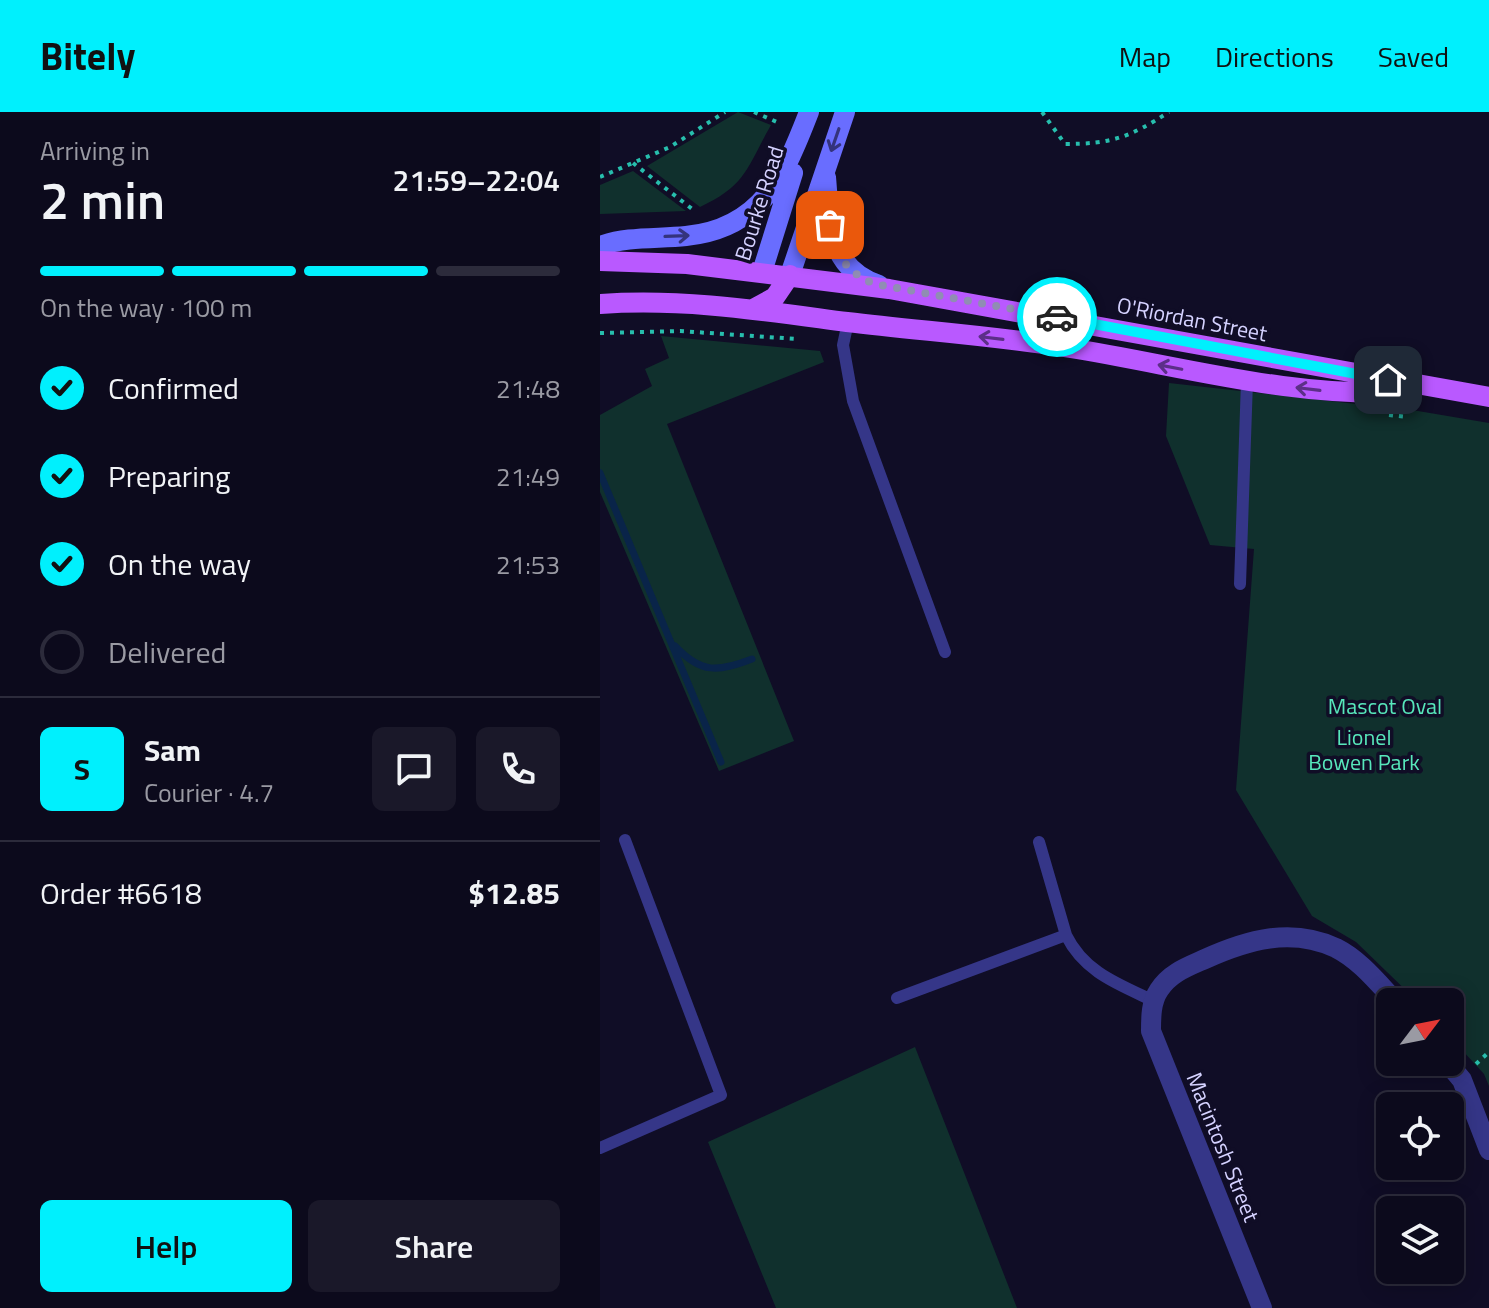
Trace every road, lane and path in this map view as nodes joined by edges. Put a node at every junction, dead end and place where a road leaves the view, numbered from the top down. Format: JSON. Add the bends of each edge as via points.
{"nodes":[{"id":1,"x":725,"y":112,"type":"edge"},
{"id":2,"x":754,"y":112,"type":"edge"},
{"id":3,"x":811,"y":112,"type":"edge"},
{"id":4,"x":845,"y":112,"type":"edge"},
{"id":5,"x":1042,"y":112,"type":"edge"},
{"id":6,"x":1169,"y":112,"type":"edge"},
{"id":7,"x":777,"y":122,"type":"dead end"},
{"id":8,"x":633,"y":163,"type":"junction"},
{"id":9,"x":825,"y":169,"type":"junction"},
{"id":10,"x":600,"y":177,"type":"edge"},
{"id":11,"x":696,"y":212,"type":"dead end"},
{"id":12,"x":600,"y":246,"type":"edge"},
{"id":13,"x":600,"y":261,"type":"edge"},
{"id":14,"x":762,"y":272,"type":"junction"},
{"id":15,"x":790,"y":275,"type":"junction"},
{"id":16,"x":889,"y":289,"type":"junction"},
{"id":17,"x":600,"y":304,"type":"edge"},
{"id":18,"x":753,"y":308,"type":"junction"},
{"id":19,"x":848,"y":322,"type":"junction"},
{"id":20,"x":600,"y":333,"type":"edge"},
{"id":21,"x":802,"y":339,"type":"dead end"},
{"id":22,"x":1247,"y":381,"type":"junction"},
{"id":23,"x":1442,"y":390,"type":"junction"},
{"id":24,"x":1489,"y":397,"type":"edge"},
{"id":25,"x":1377,"y":413,"type":"dead end"},
{"id":26,"x":1407,"y":417,"type":"dead end"},
{"id":27,"x":1240,"y":584,"type":"dead end"},
{"id":28,"x":945,"y":652,"type":"dead end"},
{"id":29,"x":625,"y":840,"type":"dead end"},
{"id":30,"x":1039,"y":842,"type":"dead end"},
{"id":31,"x":1066,"y":935,"type":"junction"},
{"id":32,"x":1383,"y":988,"type":"edge"},
{"id":33,"x":897,"y":998,"type":"dead end"},
{"id":34,"x":1154,"y":1001,"type":"junction"},
{"id":35,"x":1459,"y":1076,"type":"edge"},
{"id":36,"x":600,"y":1148,"type":"edge"},
{"id":37,"x":1489,"y":1150,"type":"edge"},
{"id":38,"x":1262,"y":1308,"type":"edge"}],
"edges":[{"from":1,"to":8,"type":"path"},
{"from":2,"to":7,"type":"path"},
{"from":12,"to":3,"type":"main road","one_way":true,"via":[[694,235],[743,216],[779,181]]},
{"from":3,"to":14,"type":"main road","name":"Bourke Road"},
{"from":4,"to":9,"type":"main road","one_way":true},
{"from":5,"to":6,"type":"path","via":[[1065,144],[1096,144],[1127,138]]},
{"from":8,"to":10,"type":"path"},
{"from":8,"to":11,"type":"path"},
{"from":9,"to":15,"type":"main road"},
{"from":9,"to":16,"type":"main road","via":[[838,255],[858,276]]},
{"from":13,"to":14,"type":"main road","name":"O'Riordan Street"},
{"from":14,"to":15,"type":"main road","name":"O'Riordan Street"},
{"from":14,"to":18,"type":"main road","name":"Bourke Road"},
{"from":15,"to":16,"type":"main road","name":"O'Riordan Street"},
{"from":15,"to":18,"type":"main road","via":[[775,297]]},
{"from":16,"to":23,"type":"main road","name":"O'Riordan Street"},
{"from":17,"to":18,"type":"main road","name":"O'Riordan Street"},
{"from":18,"to":19,"type":"main road","name":"O'Riordan Street"},
{"from":22,"to":19,"type":"main road","name":"O'Riordan Street","one_way":true,"via":[[1069,347]]},
{"from":19,"to":28,"type":"lane","via":[[843,345],[853,401]]},
{"from":20,"to":21,"type":"path","via":[[680,331]]},
{"from":23,"to":22,"type":"main road","name":"O'Riordan Street","one_way":true,"via":[[1351,395]]},
{"from":22,"to":27,"type":"lane"},
{"from":23,"to":24,"type":"main road","name":"O'Riordan Street"},
{"from":25,"to":26,"type":"path"},
{"from":29,"to":36,"type":"lane","via":[[721,1095]]},
{"from":30,"to":31,"type":"lane"},
{"from":31,"to":33,"type":"lane"},
{"from":31,"to":34,"type":"lane","via":[[1076,957]]},
{"from":32,"to":34,"type":"street","via":[[1337,949],[1313,940],[1272,937],[1184,968],[1168,978]]},
{"from":34,"to":38,"type":"street","name":"Macintosh Street","via":[[1151,1031],[1157,1050]]},
{"from":35,"to":37,"type":"street"}]}
